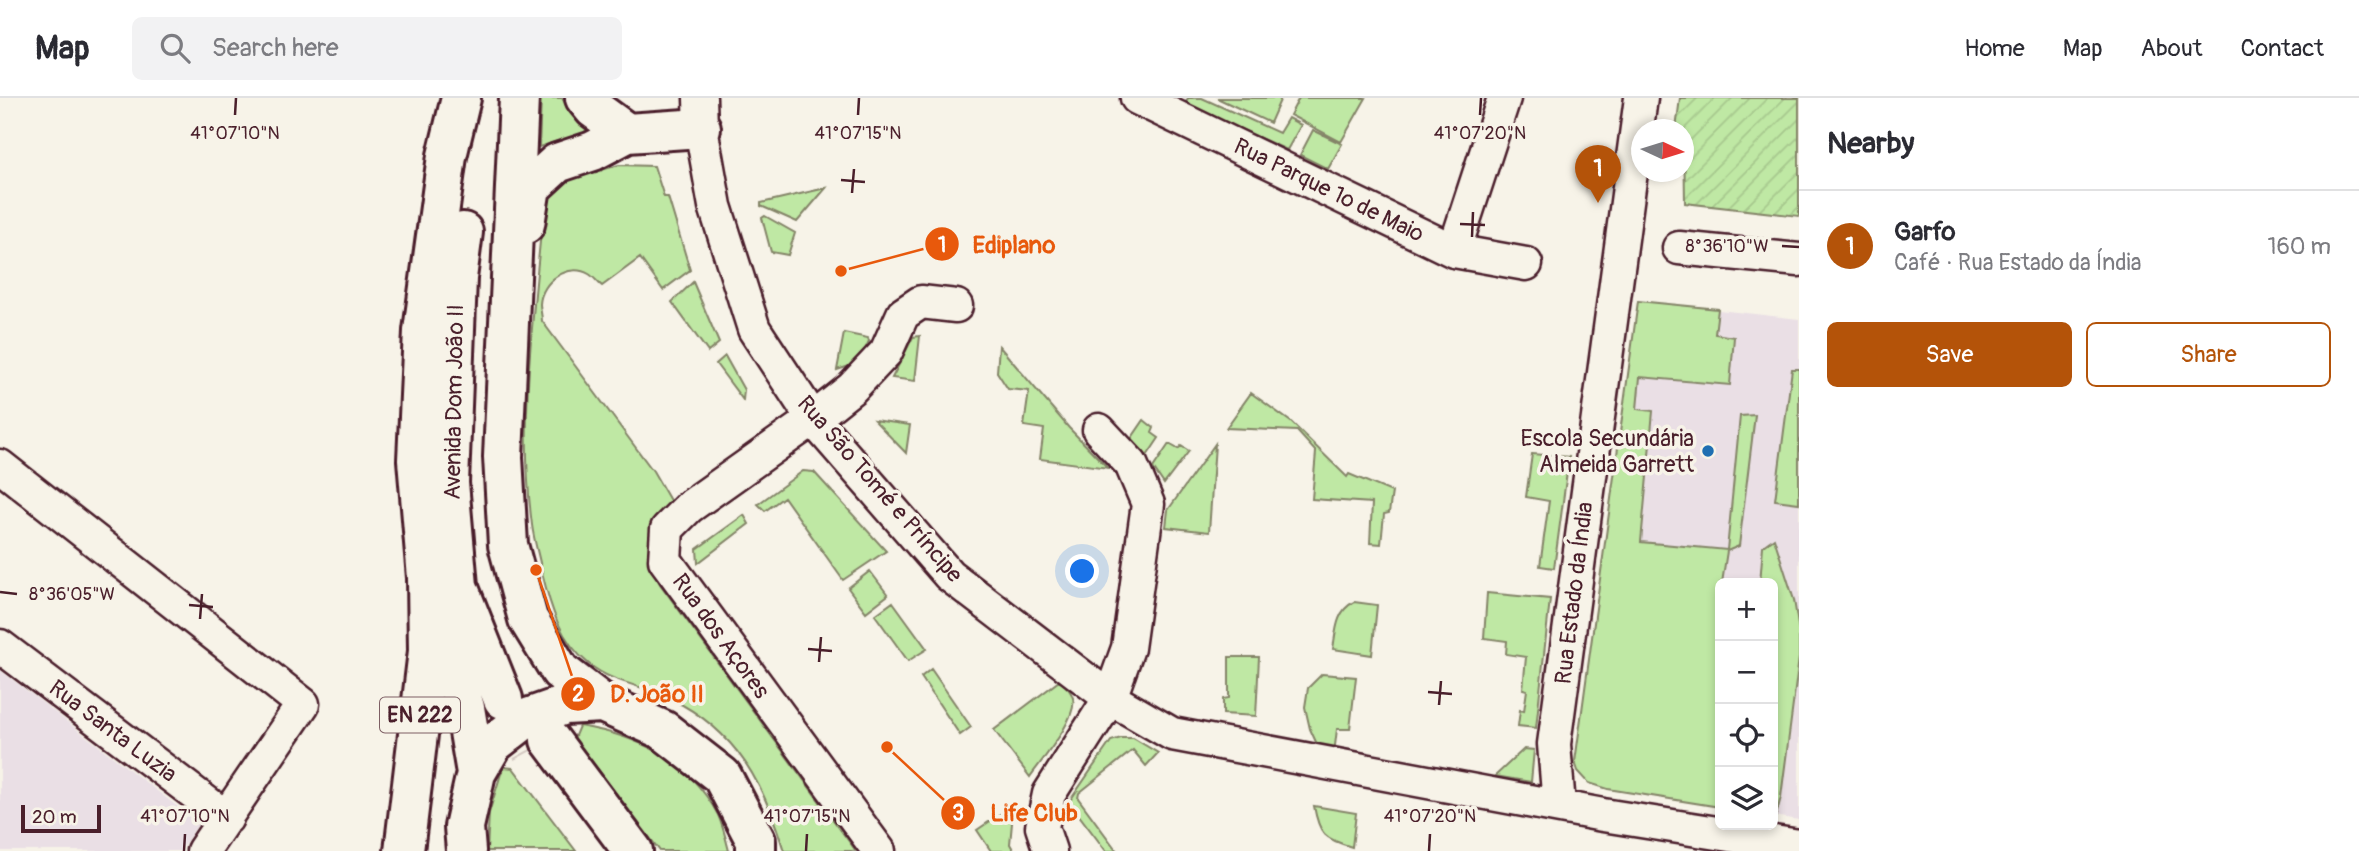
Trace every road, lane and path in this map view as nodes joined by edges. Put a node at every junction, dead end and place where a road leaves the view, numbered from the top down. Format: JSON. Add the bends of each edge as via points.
{"nodes":[{"id":1,"x":460,"y":98,"type":"edge"},
{"id":2,"x":480,"y":98,"type":"edge"},
{"id":3,"x":506,"y":98,"type":"edge"},
{"id":4,"x":519,"y":98,"type":"edge"},
{"id":5,"x":585,"y":98,"type":"edge"},
{"id":6,"x":1137,"y":98,"type":"edge"},
{"id":7,"x":1504,"y":98,"type":"edge"},
{"id":8,"x":1641,"y":98,"type":"edge"},
{"id":9,"x":700,"y":113,"type":"edge"},
{"id":10,"x":627,"y":133,"type":"junction"},
{"id":11,"x":1679,"y":248,"type":"dead end"},
{"id":12,"x":1454,"y":251,"type":"junction"},
{"id":13,"x":1799,"y":260,"type":"edge"},
{"id":14,"x":1526,"y":264,"type":"dead end"},
{"id":15,"x":956,"y":306,"type":"dead end"},
{"id":16,"x":509,"y":313,"type":"junction"},
{"id":17,"x":813,"y":419,"type":"junction"},
{"id":18,"x":1099,"y":430,"type":"dead end"},
{"id":19,"x":0,"y":466,"type":"edge"},
{"id":20,"x":427,"y":578,"type":"junction"},
{"id":21,"x":0,"y":646,"type":"edge"},
{"id":22,"x":1110,"y":698,"type":"junction"},
{"id":23,"x":602,"y":703,"type":"junction"},
{"id":24,"x":476,"y":773,"type":"junction"},
{"id":25,"x":1559,"y":806,"type":"junction"},
{"id":26,"x":227,"y":818,"type":"junction"},
{"id":27,"x":1799,"y":846,"type":"edge"},
{"id":28,"x":203,"y":851,"type":"edge"},
{"id":29,"x":404,"y":851,"type":"edge"},
{"id":30,"x":466,"y":851,"type":"edge"},
{"id":31,"x":601,"y":851,"type":"edge"},
{"id":32,"x":633,"y":851,"type":"edge"},
{"id":33,"x":756,"y":851,"type":"edge"},
{"id":34,"x":879,"y":851,"type":"edge"},
{"id":35,"x":1050,"y":851,"type":"edge"}],
"edges":[{"from":1,"to":20,"type":"main road","via":[[447,156],[423,331],[417,460]]},
{"from":2,"to":3,"type":"main road","name":"Avenida Dom João II","via":[[457,278],[449,483],[458,586],[513,694],[480,579],[471,479],[482,277]]},
{"from":4,"to":16,"type":"main road"},
{"from":5,"to":10,"type":"main road"},
{"from":6,"to":12,"type":"street","name":"Rua Parque 1º de Maio"},
{"from":7,"to":12,"type":"street"},
{"from":8,"to":25,"type":"street","name":"Rua Estado da Índia","via":[[1555,744]]},
{"from":9,"to":10,"type":"main road"},
{"from":9,"to":17,"type":"street","name":"Rua São Tomé e Príncipe","via":[[715,206],[754,329]]},
{"from":10,"to":16,"type":"main road","via":[[557,163],[531,187]]},
{"from":11,"to":13,"type":"street"},
{"from":12,"to":14,"type":"street","name":"Rua Parque 1º de Maio"},
{"from":15,"to":17,"type":"street","name":"Rua dos Açores","via":[[920,302],[903,314],[886,352],[852,388]]},
{"from":16,"to":23,"type":"main road","via":[[503,457],[508,545],[528,619],[559,671]]},
{"from":17,"to":22,"type":"street","name":"Rua São Tomé e Príncipe","via":[[950,575]]},
{"from":17,"to":34,"type":"street","name":"Rua dos Açores","via":[[689,507],[667,529],[664,560]]},
{"from":18,"to":22,"type":"street","via":[[1131,464],[1148,504],[1128,648]]},
{"from":19,"to":26,"type":"street","via":[[303,704]]},
{"from":20,"to":24,"type":"main road","via":[[465,708]]},
{"from":20,"to":29,"type":"main road","number":"EN 222","via":[[428,651]]},
{"from":21,"to":26,"type":"street","name":"Rua Santa Luzia"},
{"from":22,"to":25,"type":"street","name":"Rua São Tomé e Príncipe","via":[[1172,734]]},
{"from":22,"to":35,"type":"street","via":[[1049,794],[1042,827]]},
{"from":23,"to":24,"type":"main road","via":[[565,705],[525,719],[493,744]]},
{"from":23,"to":33,"type":"main road","via":[[663,730],[722,776],[756,841]]},
{"from":24,"to":30,"type":"main road","via":[[464,827]]},
{"from":25,"to":27,"type":"street"},
{"from":26,"to":28,"type":"street"},
{"from":31,"to":32,"type":"main road","via":[[540,745]]}]}
